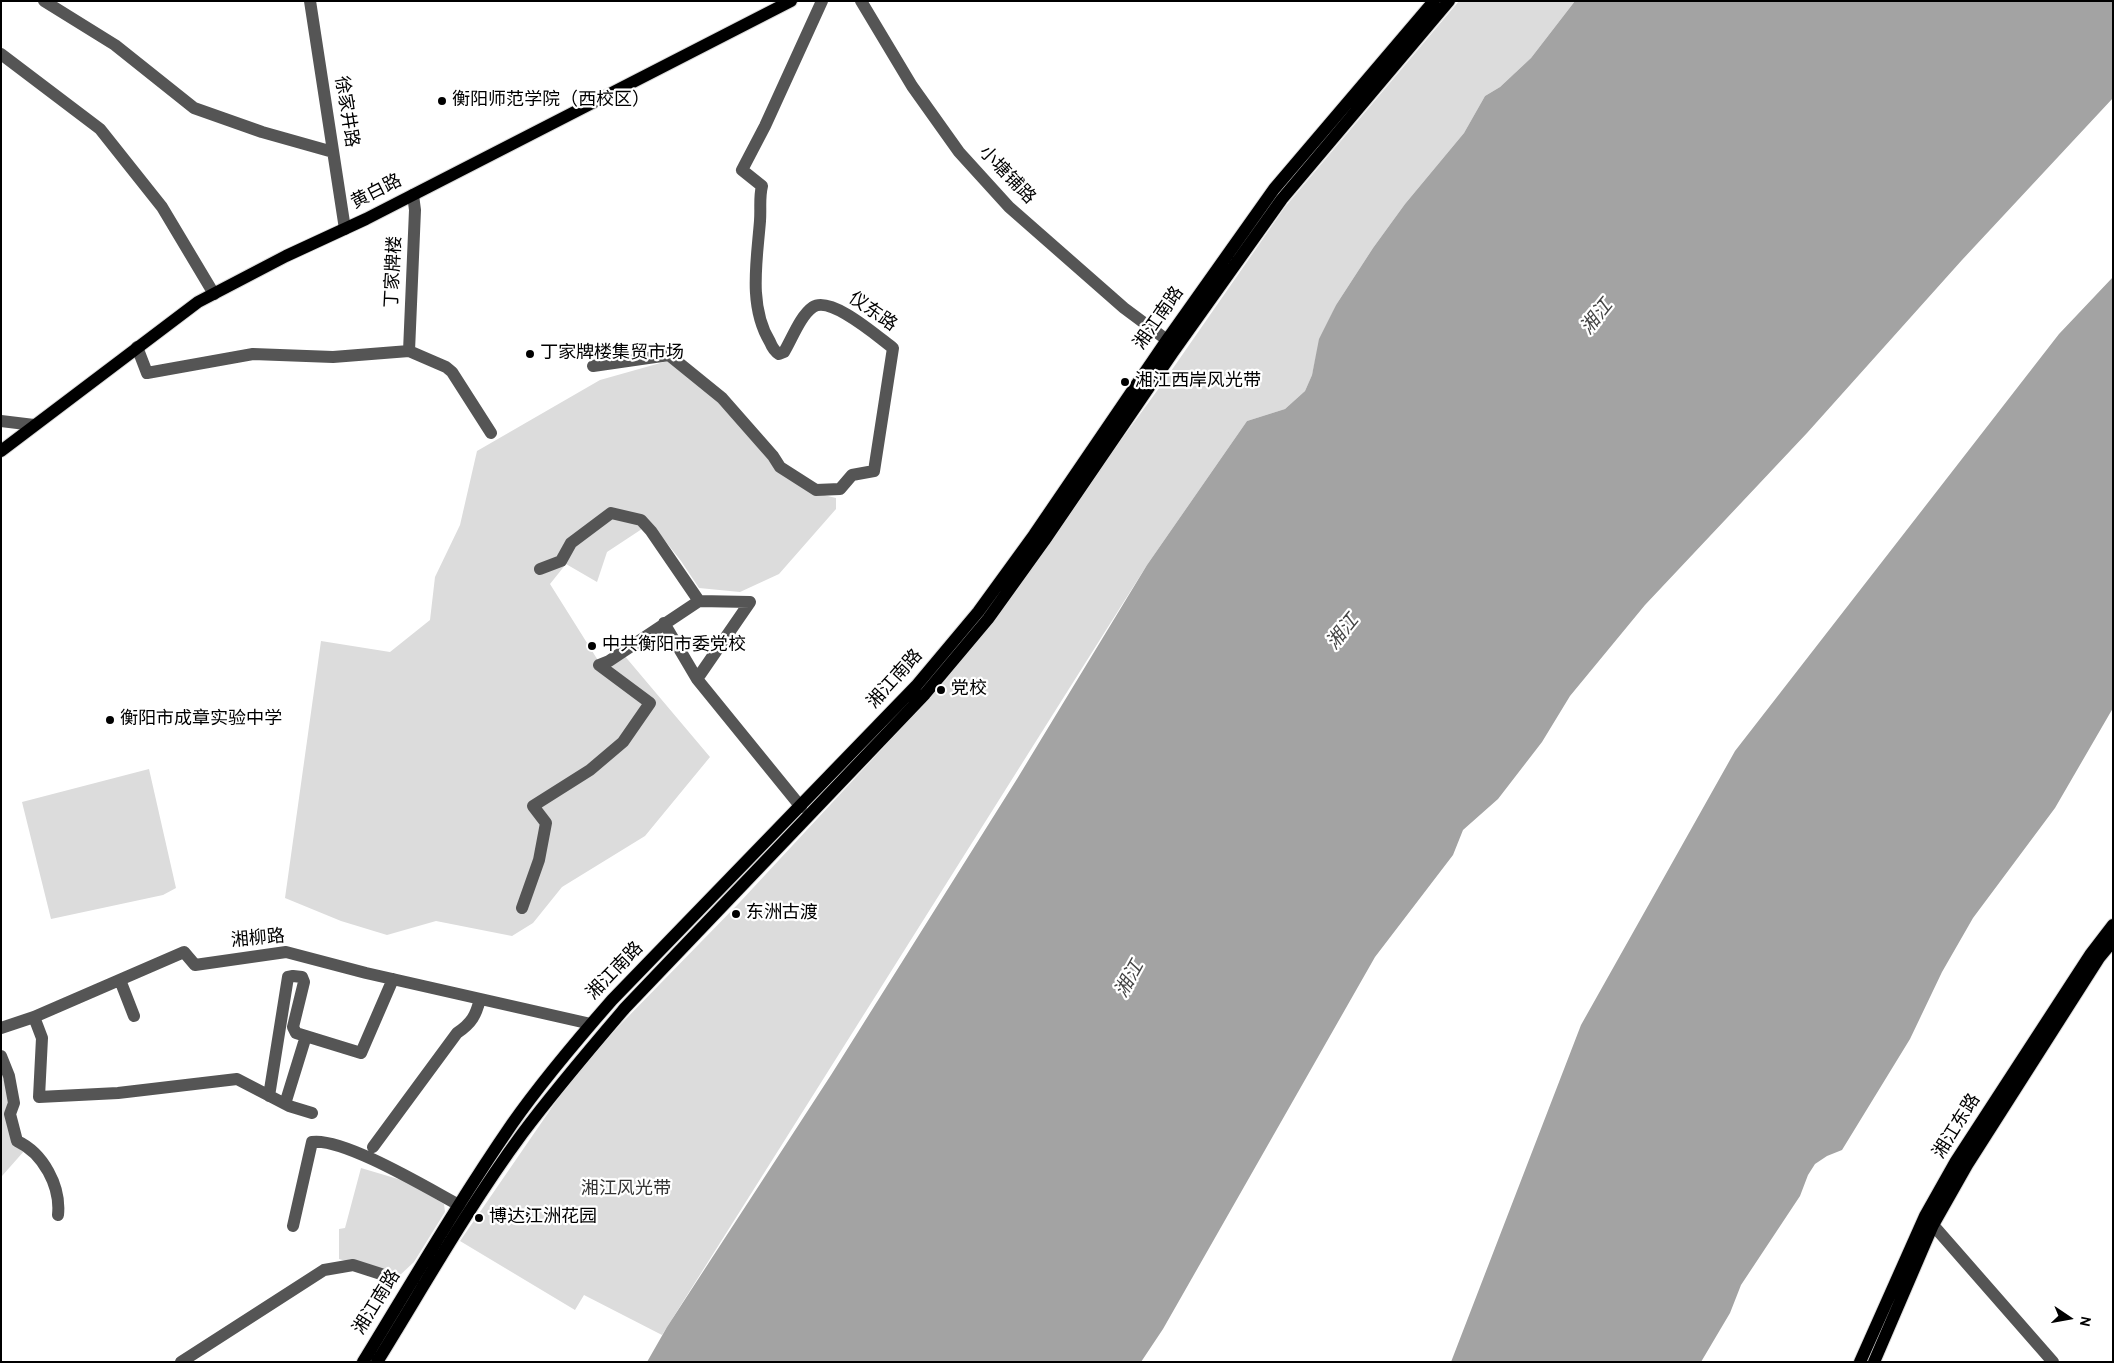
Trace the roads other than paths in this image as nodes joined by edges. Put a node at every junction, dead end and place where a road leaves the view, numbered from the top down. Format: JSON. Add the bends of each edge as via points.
{"nodes":[{"id":1,"x":44,"y":1,"type":"edge"},
{"id":2,"x":310,"y":1,"type":"edge"},
{"id":3,"x":791,"y":1,"type":"edge"},
{"id":4,"x":822,"y":1,"type":"edge"},
{"id":5,"x":861,"y":1,"type":"edge"},
{"id":6,"x":1434,"y":1,"type":"edge"},
{"id":7,"x":1449,"y":1,"type":"edge"},
{"id":8,"x":1,"y":54,"type":"edge"},
{"id":9,"x":333,"y":152,"type":"junction"},
{"id":10,"x":413,"y":195,"type":"junction"},
{"id":11,"x":345,"y":229,"type":"junction"},
{"id":12,"x":214,"y":294,"type":"junction"},
{"id":13,"x":1166,"y":340,"type":"junction"},
{"id":14,"x":137,"y":347,"type":"junction"},
{"id":15,"x":409,"y":351,"type":"junction"},
{"id":16,"x":593,"y":366,"type":"dead end"},
{"id":17,"x":1,"y":421,"type":"edge"},
{"id":18,"x":34,"y":425,"type":"junction"},
{"id":19,"x":491,"y":433,"type":"dead end"},
{"id":20,"x":1,"y":452,"type":"edge"},
{"id":21,"x":540,"y":569,"type":"dead end"},
{"id":22,"x":699,"y":601,"type":"junction"},
{"id":23,"x":664,"y":622,"type":"junction"},
{"id":24,"x":697,"y":679,"type":"junction"},
{"id":25,"x":801,"y":807,"type":"junction"},
{"id":26,"x":522,"y":908,"type":"dead end"},
{"id":27,"x":2113,"y":925,"type":"edge"},
{"id":28,"x":2113,"y":941,"type":"edge"},
{"id":29,"x":120,"y":980,"type":"junction"},
{"id":30,"x":398,"y":980,"type":"junction"},
{"id":31,"x":480,"y":999,"type":"junction"},
{"id":32,"x":134,"y":1016,"type":"dead end"},
{"id":33,"x":34,"y":1017,"type":"junction"},
{"id":34,"x":591,"y":1024,"type":"junction"},
{"id":35,"x":1,"y":1028,"type":"edge"},
{"id":36,"x":306,"y":1036,"type":"junction"},
{"id":37,"x":1,"y":1056,"type":"edge"},
{"id":38,"x":269,"y":1096,"type":"junction"},
{"id":39,"x":285,"y":1104,"type":"junction"},
{"id":40,"x":312,"y":1113,"type":"dead end"},
{"id":41,"x":372,"y":1148,"type":"dead end"},
{"id":42,"x":459,"y":1204,"type":"junction"},
{"id":43,"x":58,"y":1215,"type":"dead end"},
{"id":44,"x":1933,"y":1225,"type":"junction"},
{"id":45,"x":293,"y":1226,"type":"dead end"},
{"id":46,"x":381,"y":1274,"type":"dead end"},
{"id":47,"x":181,"y":1362,"type":"edge"},
{"id":48,"x":363,"y":1362,"type":"edge"},
{"id":49,"x":377,"y":1362,"type":"edge"},
{"id":50,"x":1860,"y":1362,"type":"edge"},
{"id":51,"x":1874,"y":1362,"type":"edge"},
{"id":52,"x":2053,"y":1362,"type":"edge"}],
"edges":[{"from":1,"to":9,"type":"street","via":[[115,45],[194,108]]},
{"from":2,"to":9,"type":"street","name":"徐家井路"},
{"from":3,"to":10,"type":"main road","name":"黄白路"},
{"from":4,"to":16,"type":"street","name":"仪东路","via":[[766,126],[742,170],[762,186],[755,294],[762,330],[779,354],[784,352],[814,306],[824,304],[838,308],[893,348],[874,471],[852,475],[840,489],[816,490],[780,467],[722,398],[669,355]]},
{"from":5,"to":13,"type":"street","name":"小塘铺路","via":[[912,86],[959,152],[1009,207],[1124,308]]},
{"from":6,"to":13,"type":"main road","name":"湘江南路","via":[[1274,189]]},
{"from":7,"to":49,"type":"main road","name":"湘江南路","via":[[1282,199],[988,619],[925,694],[625,1008],[521,1135]]},
{"from":8,"to":12,"type":"street","via":[[100,129],[162,208]]},
{"from":9,"to":11,"type":"street","name":"徐家井路"},
{"from":10,"to":11,"type":"main road","name":"黄白路"},
{"from":10,"to":15,"type":"street","name":"丁家牌楼"},
{"from":11,"to":12,"type":"main road","name":"黄白路"},
{"from":12,"to":14,"type":"main road","name":"黄白路"},
{"from":13,"to":25,"type":"main road","name":"湘江南路","via":[[978,612],[916,686]]},
{"from":14,"to":15,"type":"street","via":[[146,373],[253,354],[333,356]]},
{"from":14,"to":18,"type":"main road","name":"黄白路"},
{"from":15,"to":19,"type":"street","via":[[452,372]]},
{"from":17,"to":18,"type":"street"},
{"from":18,"to":20,"type":"main road","name":"黄白路"},
{"from":21,"to":22,"type":"street","via":[[560,562],[571,543],[611,513],[641,520]]},
{"from":22,"to":23,"type":"street"},
{"from":22,"to":24,"type":"street","via":[[750,602]]},
{"from":23,"to":24,"type":"street"},
{"from":23,"to":26,"type":"street","via":[[610,661],[599,665],[650,702],[623,742],[590,770],[534,806],[546,823],[539,860]]},
{"from":24,"to":25,"type":"street"},
{"from":25,"to":34,"type":"main road","name":"湘江南路"},
{"from":27,"to":50,"type":"main road","name":"湘江东路","via":[[1956,1160],[1925,1216]]},
{"from":28,"to":44,"type":"main road","name":"湘江东路","via":[[1967,1165]]},
{"from":29,"to":30,"type":"street","name":"湘柳路","via":[[184,952],[195,965],[286,952]]},
{"from":29,"to":32,"type":"street"},
{"from":29,"to":33,"type":"street","name":"湘柳路"},
{"from":30,"to":31,"type":"street","name":"湘柳路"},
{"from":30,"to":36,"type":"street","via":[[361,1053]]},
{"from":31,"to":34,"type":"street","name":"湘柳路"},
{"from":31,"to":41,"type":"street","via":[[476,1016],[457,1032]]},
{"from":33,"to":35,"type":"street","name":"湘柳路"},
{"from":33,"to":38,"type":"street","via":[[42,1038],[39,1097],[237,1079]]},
{"from":34,"to":42,"type":"main road","name":"湘江南路","via":[[513,1123]]},
{"from":36,"to":38,"type":"street","via":[[296,1033],[293,1026],[304,979],[290,976]]},
{"from":36,"to":39,"type":"street"},
{"from":37,"to":43,"type":"street","via":[[14,1103],[10,1114],[17,1140],[30,1146],[51,1177],[60,1200]]},
{"from":38,"to":39,"type":"street"},
{"from":39,"to":40,"type":"street"},
{"from":42,"to":45,"type":"street","via":[[352,1151],[321,1140],[312,1142]]},
{"from":42,"to":48,"type":"main road","name":"湘江南路"},
{"from":44,"to":51,"type":"main road","name":"湘江东路"},
{"from":44,"to":52,"type":"street"},
{"from":46,"to":47,"type":"street","via":[[353,1265],[324,1270]]}]}
